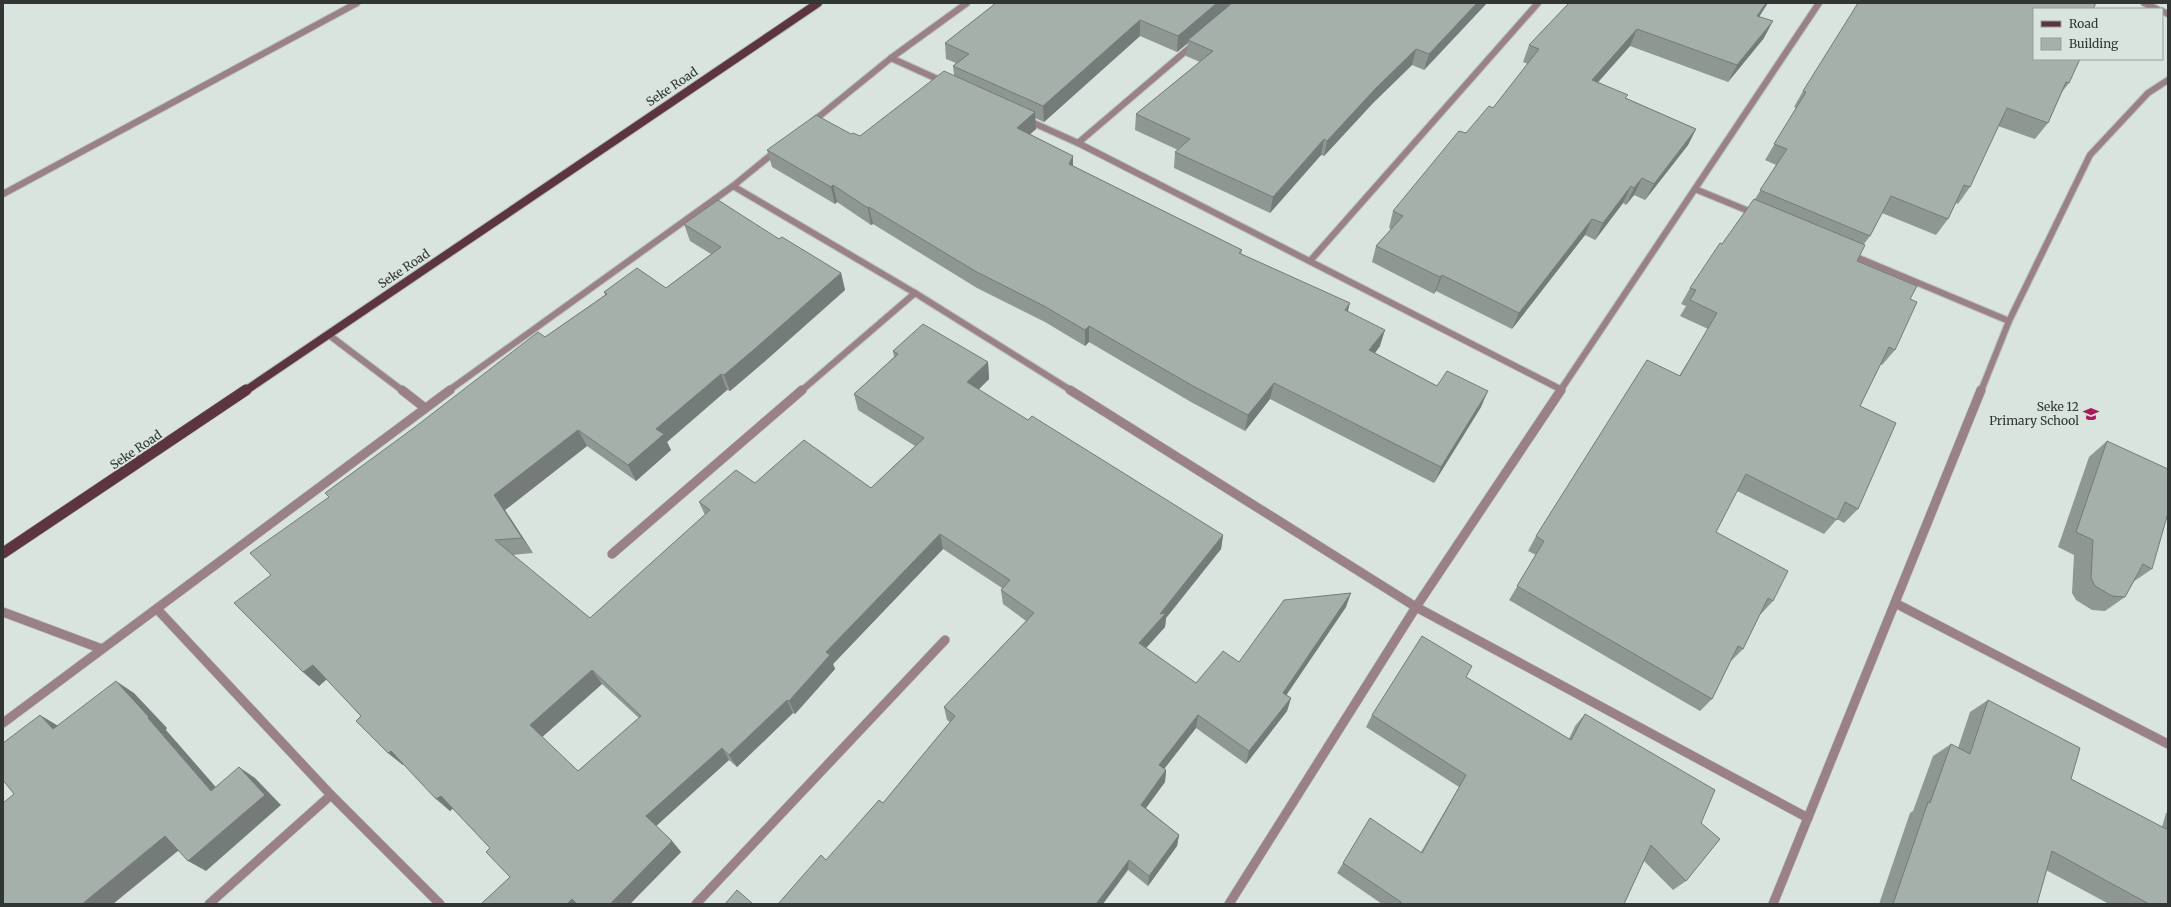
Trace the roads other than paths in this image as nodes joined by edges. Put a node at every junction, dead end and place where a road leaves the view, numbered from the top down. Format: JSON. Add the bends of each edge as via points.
{"nodes":[{"id":1,"x":357,"y":3,"type":"edge"},
{"id":2,"x":818,"y":3,"type":"edge"},
{"id":3,"x":966,"y":3,"type":"edge"},
{"id":4,"x":1538,"y":3,"type":"edge"},
{"id":5,"x":1819,"y":3,"type":"edge"},
{"id":6,"x":2144,"y":3,"type":"edge"},
{"id":7,"x":2155,"y":8,"type":"edge"},
{"id":8,"x":1199,"y":39,"type":"edge"},
{"id":9,"x":891,"y":58,"type":"junction"},
{"id":10,"x":2168,"y":80,"type":"edge"},
{"id":11,"x":948,"y":85,"type":"edge"},
{"id":12,"x":1020,"y":117,"type":"edge"},
{"id":13,"x":806,"y":127,"type":"edge"},
{"id":14,"x":1078,"y":143,"type":"junction"},
{"id":15,"x":781,"y":147,"type":"edge"},
{"id":16,"x":733,"y":186,"type":"junction"},
{"id":17,"x":1695,"y":189,"type":"junction"},
{"id":18,"x":3,"y":194,"type":"edge"},
{"id":19,"x":1761,"y":217,"type":"edge"},
{"id":20,"x":1841,"y":250,"type":"edge"},
{"id":21,"x":1310,"y":262,"type":"junction"},
{"id":22,"x":915,"y":293,"type":"junction"},
{"id":23,"x":2009,"y":321,"type":"junction"},
{"id":24,"x":329,"y":335,"type":"junction"},
{"id":25,"x":1562,"y":390,"type":"junction"},
{"id":26,"x":425,"y":408,"type":"junction"},
{"id":27,"x":3,"y":553,"type":"edge"},
{"id":28,"x":612,"y":554,"type":"dead end"},
{"id":29,"x":1895,"y":603,"type":"junction"},
{"id":30,"x":1416,"y":606,"type":"junction"},
{"id":31,"x":157,"y":609,"type":"junction"},
{"id":32,"x":3,"y":612,"type":"edge"},
{"id":33,"x":945,"y":640,"type":"dead end"},
{"id":34,"x":102,"y":650,"type":"junction"},
{"id":35,"x":3,"y":723,"type":"edge"},
{"id":36,"x":2168,"y":744,"type":"edge"},
{"id":37,"x":331,"y":795,"type":"junction"},
{"id":38,"x":1808,"y":818,"type":"junction"},
{"id":39,"x":209,"y":904,"type":"edge"},
{"id":40,"x":440,"y":904,"type":"edge"},
{"id":41,"x":696,"y":904,"type":"edge"},
{"id":42,"x":1229,"y":904,"type":"edge"},
{"id":43,"x":1773,"y":904,"type":"edge"}],
"edges":[{"from":1,"to":18,"type":"street"},
{"from":2,"to":24,"type":"main road","name":"Seke Road"},
{"from":3,"to":9,"type":"street"},
{"from":4,"to":21,"type":"street"},
{"from":5,"to":17,"type":"street"},
{"from":6,"to":7,"type":"street"},
{"from":8,"to":14,"type":"street"},
{"from":9,"to":11,"type":"street"},
{"from":9,"to":13,"type":"street"},
{"from":10,"to":23,"type":"street","via":[[2148,93],[2090,155]]},
{"from":12,"to":14,"type":"street"},
{"from":14,"to":21,"type":"street"},
{"from":15,"to":16,"type":"street"},
{"from":16,"to":22,"type":"street"},
{"from":16,"to":26,"type":"street"},
{"from":17,"to":19,"type":"street"},
{"from":17,"to":25,"type":"street"},
{"from":20,"to":23,"type":"street"},
{"from":21,"to":25,"type":"street"},
{"from":22,"to":28,"type":"street"},
{"from":22,"to":30,"type":"street"},
{"from":23,"to":29,"type":"street"},
{"from":24,"to":26,"type":"street"},
{"from":24,"to":27,"type":"main road","name":"Seke Road"},
{"from":25,"to":30,"type":"street"},
{"from":26,"to":31,"type":"street"},
{"from":29,"to":36,"type":"street"},
{"from":29,"to":38,"type":"street"},
{"from":30,"to":38,"type":"street"},
{"from":30,"to":42,"type":"street"},
{"from":31,"to":34,"type":"street"},
{"from":31,"to":37,"type":"street"},
{"from":32,"to":34,"type":"street"},
{"from":33,"to":41,"type":"street"},
{"from":34,"to":35,"type":"street"},
{"from":37,"to":39,"type":"street"},
{"from":37,"to":40,"type":"street"},
{"from":38,"to":43,"type":"street"}]}
